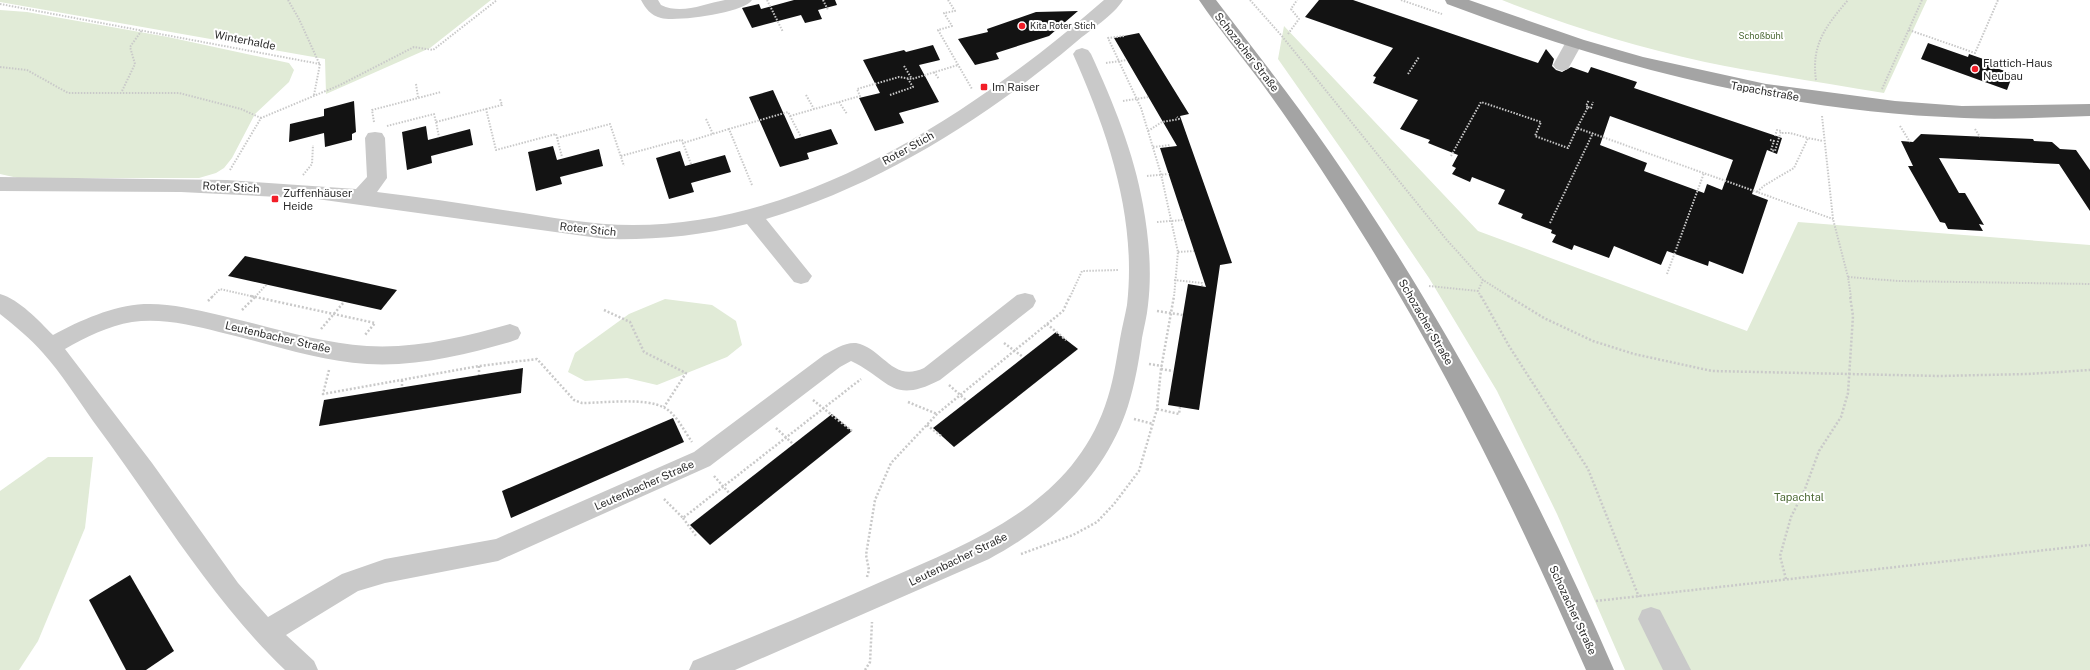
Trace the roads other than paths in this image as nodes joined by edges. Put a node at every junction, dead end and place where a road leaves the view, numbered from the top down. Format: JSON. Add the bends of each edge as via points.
{"nodes":[{"id":1,"x":649,"y":0,"type":"edge"},
{"id":2,"x":744,"y":0,"type":"edge"},
{"id":3,"x":1115,"y":0,"type":"edge"},
{"id":4,"x":1207,"y":0,"type":"edge"},
{"id":5,"x":1453,"y":0,"type":"edge"},
{"id":6,"x":710,"y":4,"type":"edge"},
{"id":7,"x":1573,"y":44,"type":"junction"},
{"id":8,"x":1082,"y":54,"type":"dead end"},
{"id":9,"x":1562,"y":65,"type":"dead end"},
{"id":10,"x":2090,"y":110,"type":"edge"},
{"id":11,"x":375,"y":138,"type":"road end"},
{"id":12,"x":0,"y":184,"type":"edge"},
{"id":13,"x":361,"y":197,"type":"junction"},
{"id":14,"x":751,"y":215,"type":"junction"},
{"id":15,"x":802,"y":276,"type":"dead end"},
{"id":16,"x":1025,"y":301,"type":"dead end"},
{"id":17,"x":0,"y":302,"type":"edge"},
{"id":18,"x":510,"y":333,"type":"dead end"},
{"id":19,"x":51,"y":347,"type":"junction"},
{"id":20,"x":1645,"y":608,"type":"road end"},
{"id":21,"x":265,"y":633,"type":"junction"},
{"id":22,"x":304,"y":670,"type":"edge"},
{"id":23,"x":703,"y":670,"type":"edge"},
{"id":24,"x":1600,"y":670,"type":"edge"},
{"id":25,"x":1677,"y":670,"type":"edge"}],
"edges":[{"from":1,"to":6,"type":"street","via":[[652,8],[672,16]]},
{"from":2,"to":6,"type":"street"},
{"from":3,"to":14,"type":"street","name":"Roter Stich","via":[[1038,64],[993,97],[941,129],[854,177],[806,198]]},
{"from":4,"to":24,"type":"main road","name":"Schozacher Straße","via":[[1275,88],[1383,247],[1465,389],[1571,604]]},
{"from":5,"to":7,"type":"main road","name":"Tapachstraße"},
{"from":7,"to":9,"type":"street"},
{"from":7,"to":10,"type":"main road","name":"Tapachstraße","via":[[1715,82],[1820,100],[1964,112]]},
{"from":8,"to":23,"type":"street","name":"Leutenbacher Straße","via":[[1117,139],[1136,224],[1139,271],[1138,301],[1123,385],[1106,431],[1080,472],[1051,502],[1008,535],[945,568]]},
{"from":11,"to":13,"type":"street","via":[[377,178]]},
{"from":12,"to":13,"type":"street","name":"Roter Stich","via":[[218,186]]},
{"from":13,"to":14,"type":"street","name":"Roter Stich","via":[[620,232],[687,229],[724,223]]},
{"from":14,"to":15,"type":"street"},
{"from":16,"to":21,"type":"street","name":"Leutenbacher Straße","via":[[932,374],[916,382],[899,381],[866,357],[855,352],[847,353],[832,361],[702,459],[498,550],[385,571],[351,582]]},
{"from":17,"to":19,"type":"street"},
{"from":18,"to":19,"type":"street","name":"Leutenbacher Straße","via":[[399,355],[342,352],[307,346],[192,317],[162,313],[131,314],[99,323],[72,334]]},
{"from":19,"to":21,"type":"street","via":[[144,470],[229,591]]},
{"from":20,"to":25,"type":"street"},
{"from":21,"to":22,"type":"street"}]}
